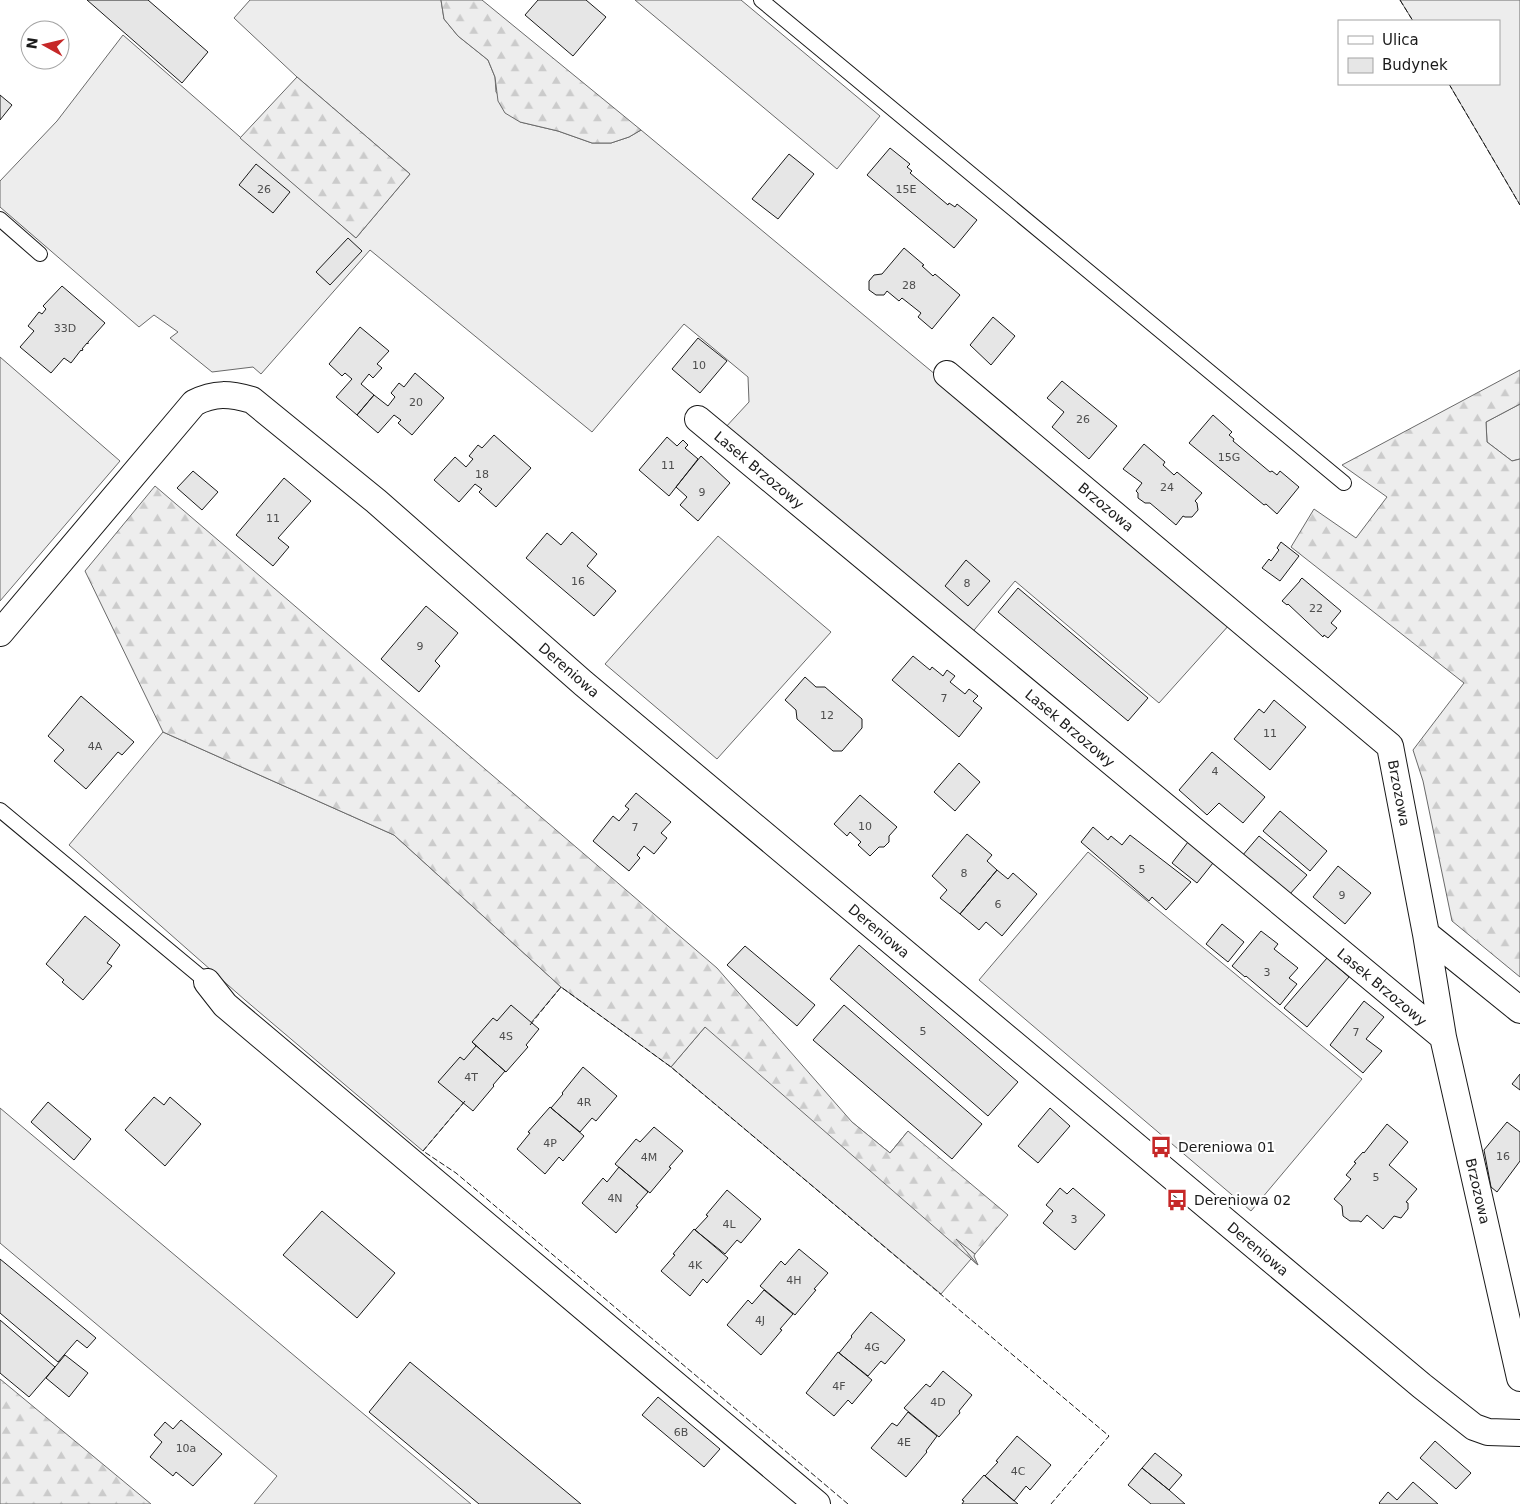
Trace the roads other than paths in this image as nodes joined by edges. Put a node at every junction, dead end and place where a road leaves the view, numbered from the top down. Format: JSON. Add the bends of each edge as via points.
{"nodes":[{"id":1,"x":761,"y":0,"type":"edge"},
{"id":2,"x":0,"y":219,"type":"edge"},
{"id":3,"x":40,"y":254,"type":"dead end"},
{"id":4,"x":947,"y":374,"type":"dead end"},
{"id":5,"x":698,"y":419,"type":"dead end"},
{"id":6,"x":1344,"y":483,"type":"dead end"},
{"id":7,"x":0,"y":633,"type":"edge"},
{"id":8,"x":0,"y":810,"type":"edge"},
{"id":9,"x":1426,"y":934,"type":"junction"},
{"id":10,"x":207,"y":982,"type":"joint"},
{"id":11,"x":1520,"y":1010,"type":"edge"},
{"id":12,"x":1443,"y":1037,"type":"junction"},
{"id":13,"x":1520,"y":1378,"type":"edge"},
{"id":14,"x":1520,"y":1432,"type":"edge"},
{"id":15,"x":817,"y":1504,"type":"edge"}],
"edges":[{"from":1,"to":6,"type":"lane"},
{"from":2,"to":3,"type":"lane"},
{"from":4,"to":9,"type":"street","name":"Brzozowa","via":[[1390,746]]},
{"from":5,"to":12,"type":"street","name":"Lasek Brzozowy"},
{"from":7,"to":14,"type":"street","name":"Dereniowa","via":[[194,404],[207,396],[233,394],[252,400],[376,502],[583,683],[1422,1386],[1474,1428],[1488,1432]]},
{"from":8,"to":10,"type":"lane"},
{"from":9,"to":11,"type":"street"},
{"from":9,"to":12,"type":"street","name":"Brzozowa"},
{"from":10,"to":15,"type":"street","via":[[225,1005]]},
{"from":12,"to":13,"type":"street","name":"Brzozowa"}]}
